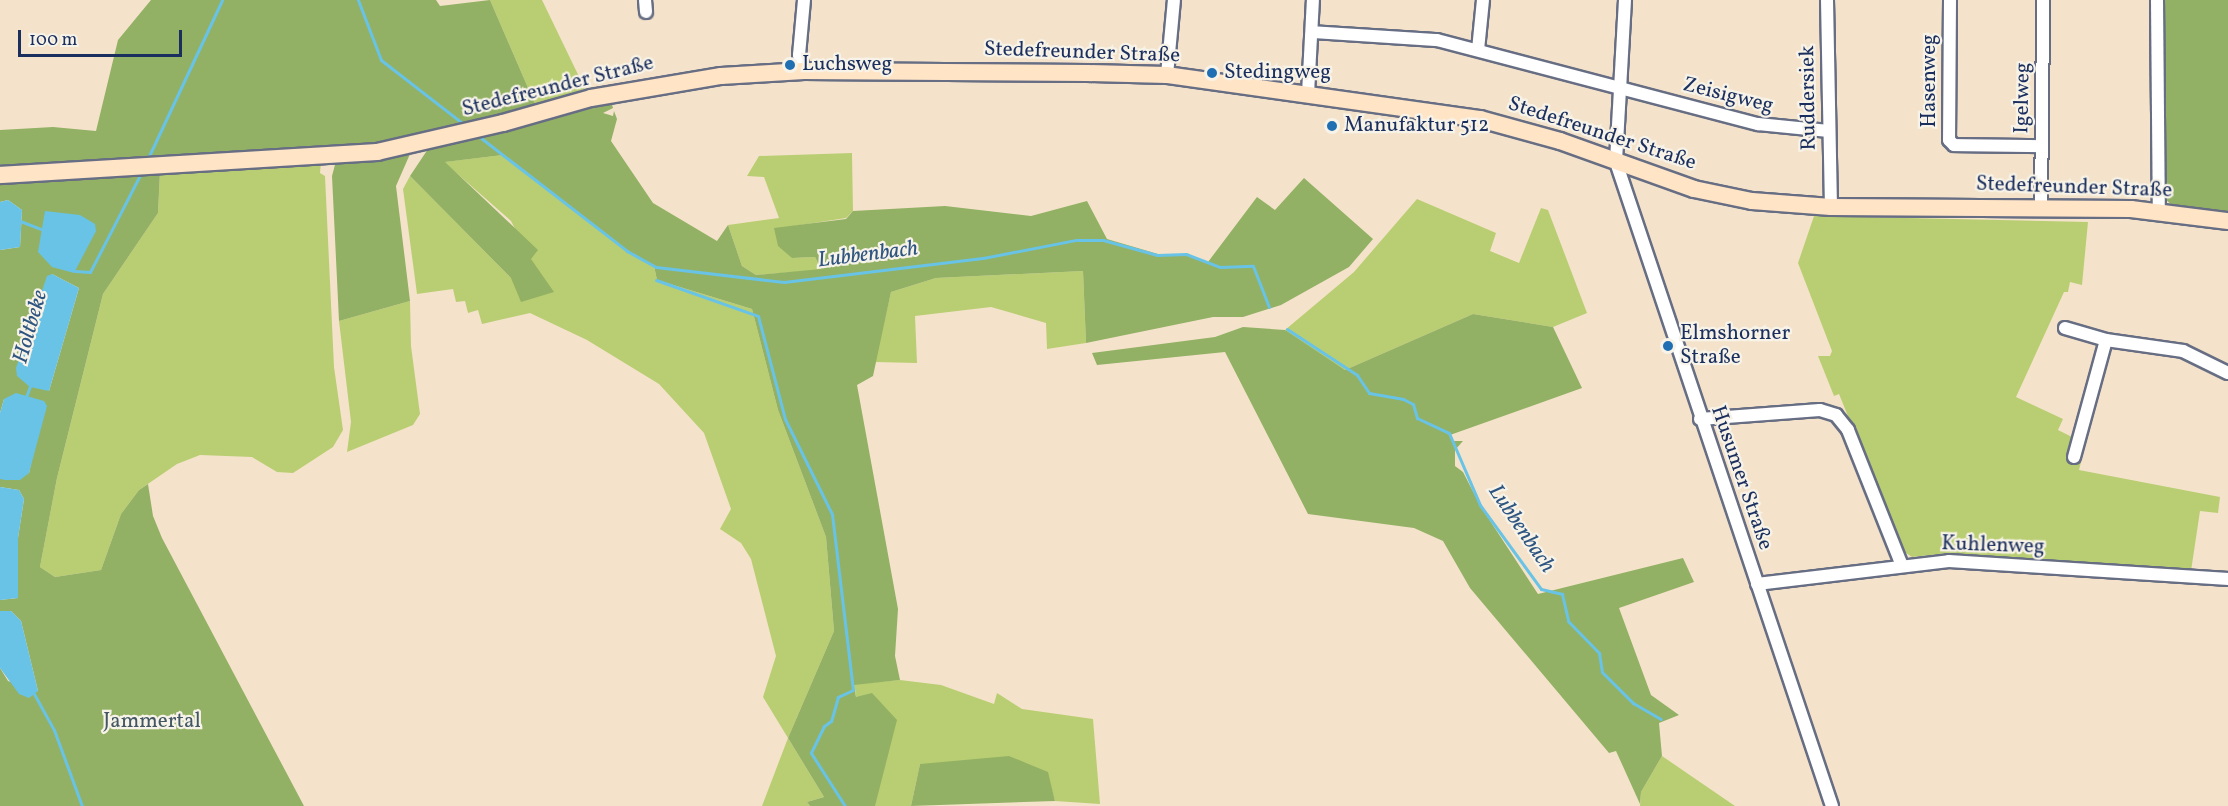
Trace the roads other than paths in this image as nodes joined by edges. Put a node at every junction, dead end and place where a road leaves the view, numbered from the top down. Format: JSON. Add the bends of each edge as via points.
{"nodes":[{"id":1,"x":804,"y":0,"type":"edge"},
{"id":2,"x":1174,"y":0,"type":"edge"},
{"id":3,"x":1313,"y":0,"type":"edge"},
{"id":4,"x":1483,"y":0,"type":"edge"},
{"id":5,"x":1625,"y":0,"type":"edge"},
{"id":6,"x":1827,"y":0,"type":"edge"},
{"id":7,"x":1950,"y":0,"type":"edge"},
{"id":8,"x":2043,"y":0,"type":"edge"},
{"id":9,"x":2157,"y":0,"type":"edge"},
{"id":10,"x":1312,"y":32,"type":"junction"},
{"id":11,"x":1478,"y":51,"type":"junction"},
{"id":12,"x":804,"y":71,"type":"junction"},
{"id":13,"x":1167,"y":75,"type":"junction"},
{"id":14,"x":1620,"y":88,"type":"junction"},
{"id":15,"x":1308,"y":94,"type":"junction"},
{"id":16,"x":1829,"y":131,"type":"junction"},
{"id":17,"x":2042,"y":146,"type":"junction"},
{"id":18,"x":1616,"y":157,"type":"junction"},
{"id":19,"x":0,"y":175,"type":"edge"},
{"id":20,"x":1831,"y":201,"type":"junction"},
{"id":21,"x":2041,"y":202,"type":"junction"},
{"id":22,"x":2160,"y":204,"type":"junction"},
{"id":23,"x":2228,"y":221,"type":"edge"},
{"id":24,"x":2065,"y":328,"type":"dead end"},
{"id":25,"x":2106,"y":340,"type":"junction"},
{"id":26,"x":2228,"y":373,"type":"edge"},
{"id":27,"x":1700,"y":418,"type":"junction"},
{"id":28,"x":2074,"y":457,"type":"dead end"},
{"id":29,"x":1902,"y":566,"type":"junction"},
{"id":30,"x":2228,"y":579,"type":"edge"},
{"id":31,"x":1757,"y":584,"type":"junction"},
{"id":32,"x":1832,"y":806,"type":"edge"}],
"edges":[{"from":1,"to":12,"type":"street","via":[[799,55]]},
{"from":2,"to":13,"type":"street"},
{"from":3,"to":10,"type":"street"},
{"from":4,"to":11,"type":"street"},
{"from":5,"to":14,"type":"street"},
{"from":6,"to":16,"type":"street","name":"Ruddersiek"},
{"from":7,"to":17,"type":"street","name":"Hasenweg","via":[[1949,140],[1954,145]]},
{"from":8,"to":17,"type":"street","name":"Igelweg"},
{"from":9,"to":22,"type":"street"},
{"from":10,"to":11,"type":"street","name":"Zeisigweg","via":[[1410,37]]},
{"from":10,"to":15,"type":"street"},
{"from":11,"to":14,"type":"street","name":"Zeisigweg"},
{"from":12,"to":13,"type":"street","name":"Stedefreunder Straße"},
{"from":12,"to":19,"type":"street","name":"Stedefreunder Straße","via":[[721,76],[646,87],[377,152]]},
{"from":13,"to":15,"type":"street","name":"Stedefreunder Straße"},
{"from":14,"to":16,"type":"street","name":"Zeisigweg","via":[[1767,126]]},
{"from":14,"to":18,"type":"street"},
{"from":15,"to":18,"type":"street","name":"Stedefreunder Straße","via":[[1480,119]]},
{"from":16,"to":20,"type":"street","name":"Ruddersiek"},
{"from":17,"to":21,"type":"street","name":"Igelweg"},
{"from":18,"to":20,"type":"street","name":"Stedefreunder Straße","via":[[1716,195],[1770,203]]},
{"from":18,"to":27,"type":"street","name":"Husumer Straße"},
{"from":20,"to":21,"type":"street","name":"Stedefreunder Straße"},
{"from":21,"to":22,"type":"street","name":"Stedefreunder Straße"},
{"from":22,"to":23,"type":"street","name":"Stedefreunder Straße"},
{"from":24,"to":25,"type":"street"},
{"from":25,"to":26,"type":"street","via":[[2183,351]]},
{"from":25,"to":28,"type":"street"},
{"from":27,"to":29,"type":"street","via":[[1820,410],[1836,415],[1848,430]]},
{"from":27,"to":31,"type":"street","name":"Husumer Straße"},
{"from":29,"to":30,"type":"street","name":"Kuhlenweg","via":[[1958,561]]},
{"from":29,"to":31,"type":"street","name":"Kuhlenweg"},
{"from":31,"to":32,"type":"street","name":"Husumer Straße"}]}
